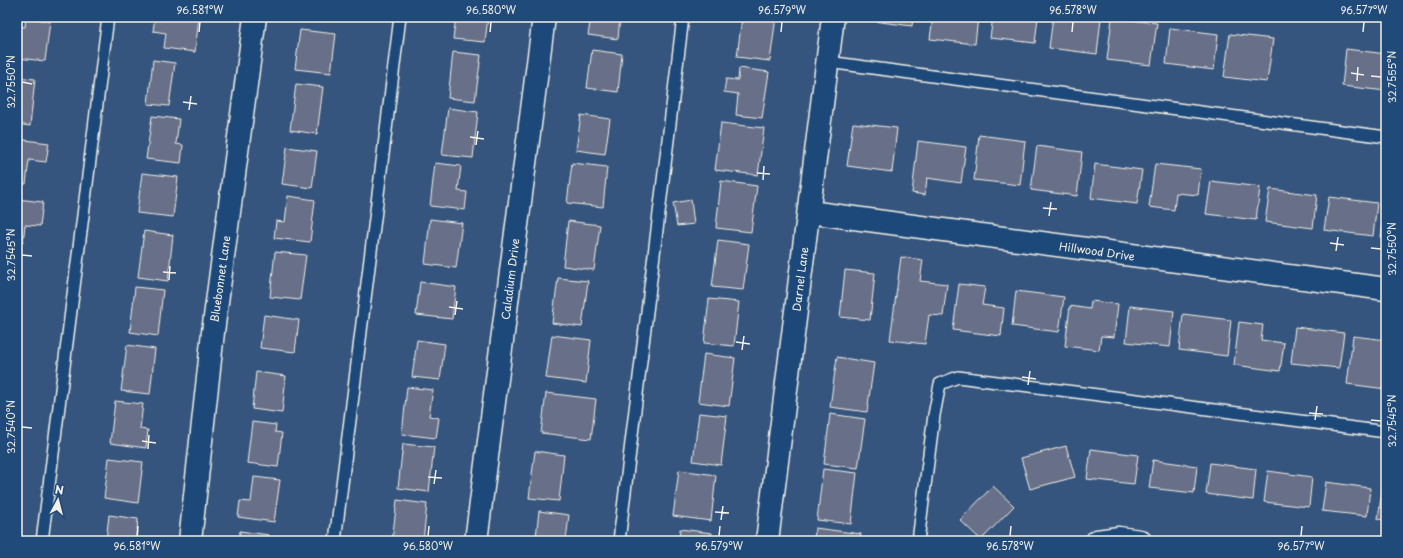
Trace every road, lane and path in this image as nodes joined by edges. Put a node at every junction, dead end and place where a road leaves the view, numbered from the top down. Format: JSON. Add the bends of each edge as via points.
{"nodes":[{"id":1,"x":108,"y":17,"type":"edge"},
{"id":2,"x":255,"y":17,"type":"edge"},
{"id":3,"x":400,"y":17,"type":"edge"},
{"id":4,"x":544,"y":17,"type":"edge"},
{"id":5,"x":683,"y":17,"type":"edge"},
{"id":6,"x":833,"y":17,"type":"edge"},
{"id":7,"x":828,"y":62,"type":"junction"},
{"id":8,"x":1386,"y":137,"type":"edge"},
{"id":9,"x":809,"y":212,"type":"junction"},
{"id":10,"x":1386,"y":289,"type":"edge"},
{"id":11,"x":1386,"y":432,"type":"edge"},
{"id":12,"x":42,"y":541,"type":"edge"},
{"id":13,"x":190,"y":541,"type":"edge"},
{"id":14,"x":335,"y":541,"type":"edge"},
{"id":15,"x":476,"y":541,"type":"edge"},
{"id":16,"x":619,"y":541,"type":"edge"},
{"id":17,"x":767,"y":541,"type":"edge"},
{"id":18,"x":918,"y":541,"type":"edge"},
{"id":19,"x":1097,"y":541,"type":"edge"},
{"id":20,"x":1140,"y":541,"type":"edge"}],
"edges":[{"from":1,"to":12,"type":"lane"},
{"from":2,"to":13,"type":"street","name":"Bluebonnet Lane","via":[[213,332]]},
{"from":3,"to":14,"type":"lane"},
{"from":4,"to":15,"type":"street","name":"Caladium Drive"},
{"from":5,"to":16,"type":"lane"},
{"from":6,"to":7,"type":"street","name":"Darnel Lane"},
{"from":7,"to":8,"type":"lane"},
{"from":7,"to":9,"type":"street","name":"Darnel Lane"},
{"from":9,"to":10,"type":"street","name":"Hillwood Drive"},
{"from":9,"to":17,"type":"street","name":"Darnel Lane"},
{"from":11,"to":18,"type":"lane","via":[[958,377],[940,384]]},
{"from":19,"to":20,"type":"street","via":[[1119,538]]}]}
